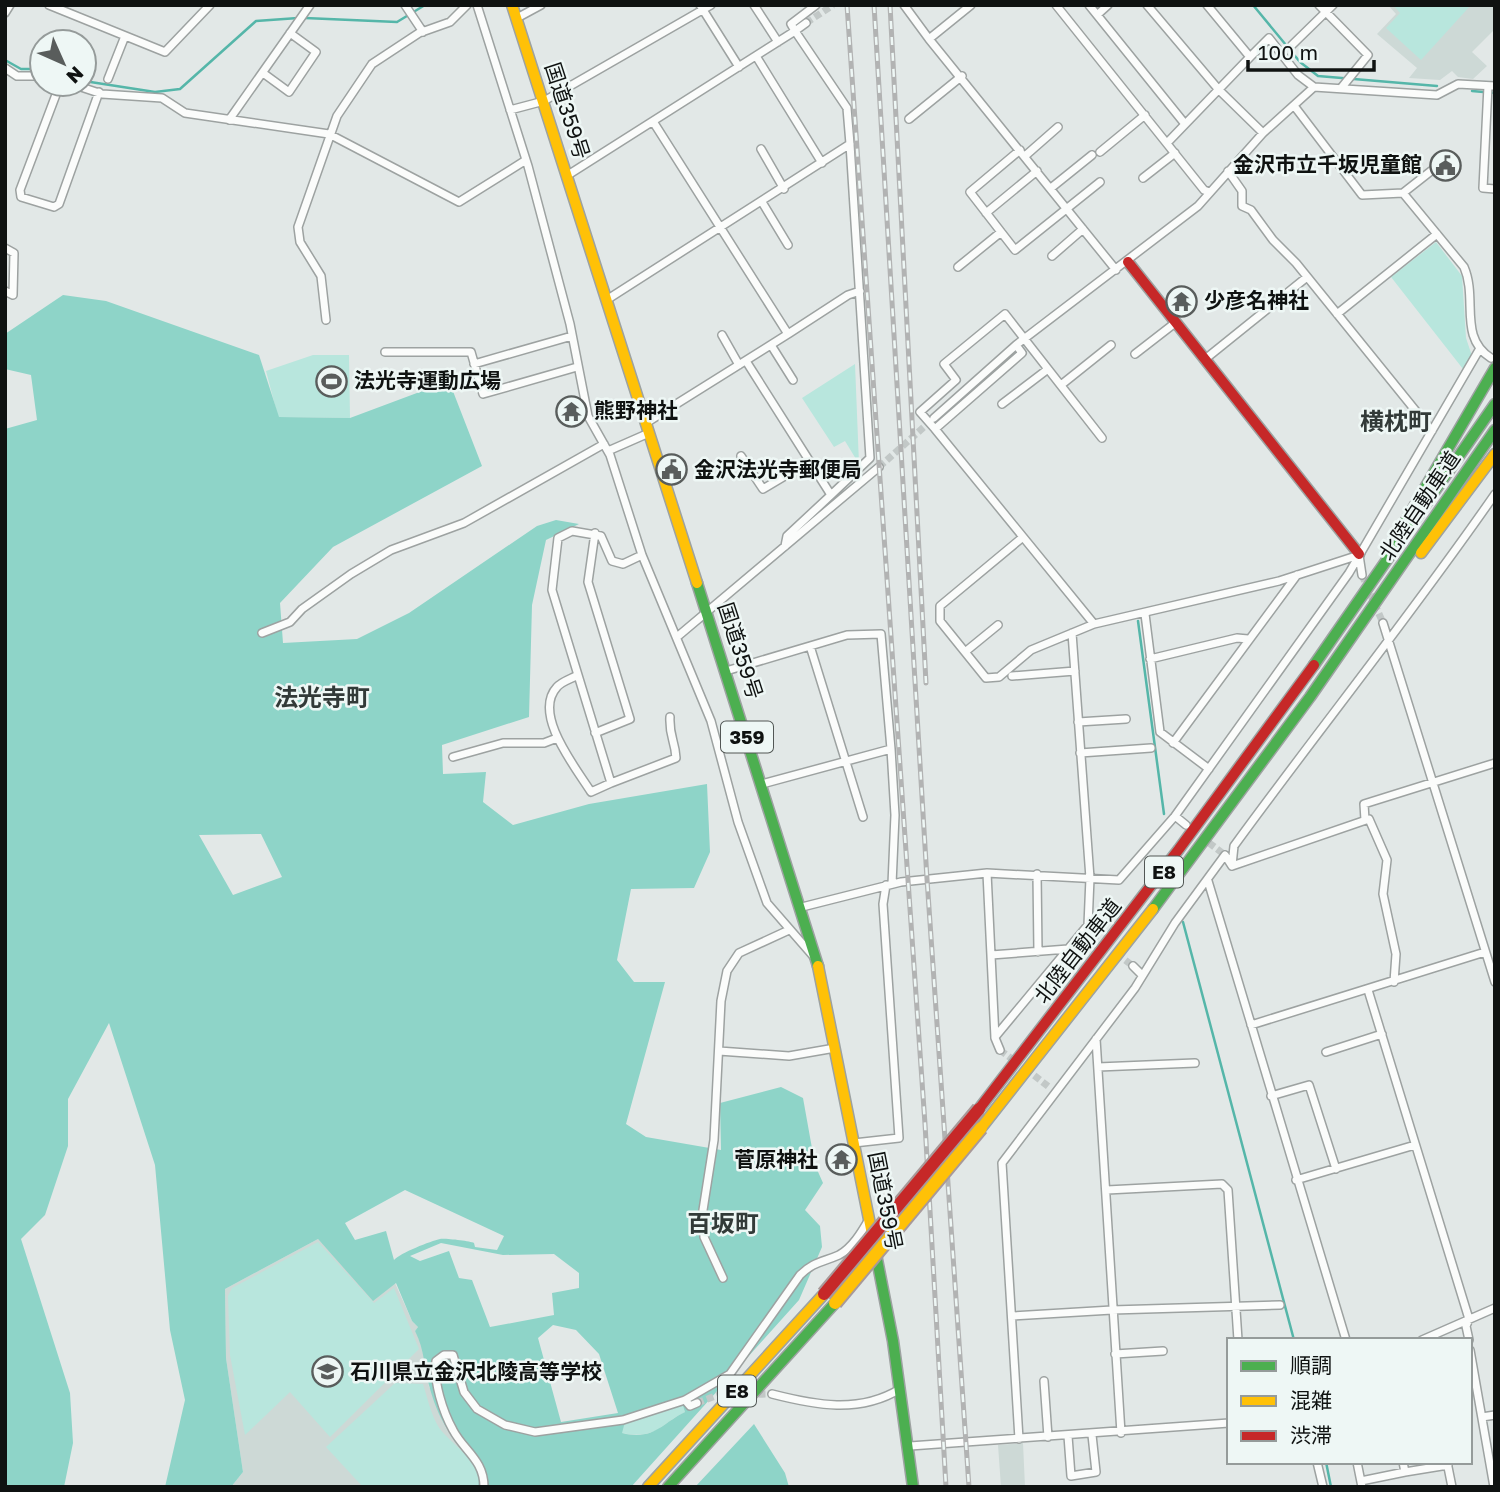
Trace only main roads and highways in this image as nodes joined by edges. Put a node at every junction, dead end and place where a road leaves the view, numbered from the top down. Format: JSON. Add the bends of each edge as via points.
{"nodes":[{"id":1,"x":512,"y":5,"type":"edge"},
{"id":2,"x":1128,"y":262,"type":"road end"},
{"id":3,"x":1493,"y":363,"type":"edge"},
{"id":4,"x":1495,"y":404,"type":"edge"},
{"id":5,"x":1495,"y":430,"type":"edge"},
{"id":6,"x":1495,"y":454,"type":"edge"},
{"id":7,"x":1359,"y":554,"type":"road end"},
{"id":8,"x":1341,"y":630,"type":"junction"},
{"id":9,"x":1292,"y":723,"type":"junction"},
{"id":10,"x":648,"y":1487,"type":"edge"},
{"id":11,"x":668,"y":1487,"type":"edge"},
{"id":12,"x":913,"y":1487,"type":"edge"}],
"edges":[{"from":1,"to":12,"type":"main road","name":"国道359号","number":"359","via":[[817,960],[901,1389]]},
{"from":2,"to":7,"type":"main road"},
{"from":3,"to":8,"type":"main road"},
{"from":4,"to":8,"type":"main road","name":"北陸自動車道","number":"E8"},
{"from":5,"to":9,"type":"main road","name":"北陸自動車道","number":"E8"},
{"from":6,"to":9,"type":"main road"},
{"from":8,"to":10,"type":"main road","name":"北陸自動車道","number":"E8","bridge":true,"via":[[1168,866],[979,1109],[824,1294]]},
{"from":9,"to":11,"type":"main road","name":"北陸自動車道","number":"E8","bridge":true,"via":[[1133,937],[981,1128],[835,1303]]}]}
